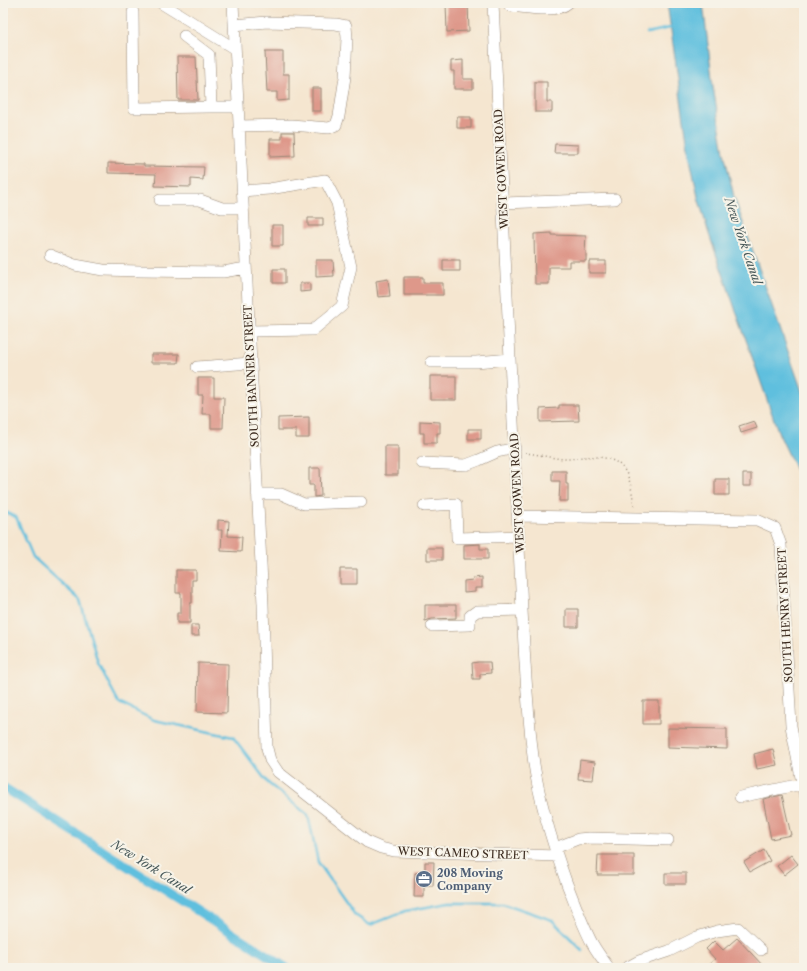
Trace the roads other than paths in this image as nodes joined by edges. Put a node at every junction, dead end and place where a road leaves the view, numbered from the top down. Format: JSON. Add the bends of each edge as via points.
{"nodes":[{"id":1,"x":161,"y":3,"type":"edge"},
{"id":2,"x":233,"y":3,"type":"edge"},
{"id":3,"x":493,"y":3,"type":"edge"},
{"id":4,"x":568,"y":3,"type":"edge"},
{"id":5,"x":510,"y":6,"type":"dead end"},
{"id":6,"x":134,"y":12,"type":"dead end"},
{"id":7,"x":234,"y":25,"type":"junction"},
{"id":8,"x":184,"y":36,"type":"dead end"},
{"id":9,"x":235,"y":49,"type":"junction"},
{"id":10,"x":238,"y":106,"type":"junction"},
{"id":11,"x":211,"y":107,"type":"junction"},
{"id":12,"x":239,"y":126,"type":"junction"},
{"id":13,"x":242,"y":191,"type":"junction"},
{"id":14,"x":615,"y":199,"type":"dead end"},
{"id":15,"x":160,"y":200,"type":"dead end"},
{"id":16,"x":503,"y":203,"type":"junction"},
{"id":17,"x":243,"y":208,"type":"junction"},
{"id":18,"x":50,"y":255,"type":"dead end"},
{"id":19,"x":246,"y":268,"type":"junction"},
{"id":20,"x":249,"y":331,"type":"junction"},
{"id":21,"x":510,"y":360,"type":"junction"},
{"id":22,"x":431,"y":362,"type":"dead end"},
{"id":23,"x":251,"y":363,"type":"junction"},
{"id":24,"x":197,"y":367,"type":"dead end"},
{"id":25,"x":515,"y":450,"type":"junction"},
{"id":26,"x":422,"y":463,"type":"dead end"},
{"id":27,"x":257,"y":494,"type":"junction"},
{"id":28,"x":361,"y":502,"type":"dead end"},
{"id":29,"x":424,"y":506,"type":"dead end"},
{"id":30,"x":518,"y":516,"type":"junction"},
{"id":31,"x":519,"y":536,"type":"junction"},
{"id":32,"x":522,"y":610,"type":"junction"},
{"id":33,"x":432,"y":626,"type":"dead end"},
{"id":34,"x":267,"y":748,"type":"joint"},
{"id":35,"x":803,"y":789,"type":"edge"},
{"id":36,"x":740,"y":797,"type":"dead end"},
{"id":37,"x":668,"y":840,"type":"dead end"},
{"id":38,"x":556,"y":852,"type":"junction"},
{"id":39,"x":761,"y":950,"type":"dead end"},
{"id":40,"x":641,"y":965,"type":"edge"},
{"id":41,"x":609,"y":968,"type":"edge"},
{"id":42,"x":626,"y":968,"type":"edge"}],
"edges":[{"from":1,"to":9,"type":"street"},
{"from":2,"to":7,"type":"street","name":"SOUTH BANNER STREET"},
{"from":3,"to":16,"type":"street","name":"WEST GOWEN ROAD"},
{"from":4,"to":5,"type":"street","via":[[564,7],[551,9]]},
{"from":6,"to":11,"type":"street","via":[[134,108]]},
{"from":7,"to":9,"type":"street","name":"SOUTH BANNER STREET"},
{"from":7,"to":12,"type":"street","via":[[267,22],[336,24],[346,26],[347,38],[345,77],[336,125],[329,128],[291,125]]},
{"from":8,"to":11,"type":"street","via":[[209,55]]},
{"from":9,"to":10,"type":"street","name":"SOUTH BANNER STREET"},
{"from":10,"to":11,"type":"street"},
{"from":10,"to":12,"type":"street","name":"SOUTH BANNER STREET"},
{"from":12,"to":13,"type":"street","name":"SOUTH BANNER STREET"},
{"from":13,"to":17,"type":"street","name":"SOUTH BANNER STREET"},
{"from":13,"to":20,"type":"street","via":[[325,180],[337,203],[351,267],[342,306],[313,330]]},
{"from":14,"to":16,"type":"street"},
{"from":15,"to":17,"type":"street","via":[[200,200],[222,208]]},
{"from":16,"to":21,"type":"street","name":"WEST GOWEN ROAD"},
{"from":17,"to":19,"type":"street","name":"SOUTH BANNER STREET"},
{"from":18,"to":19,"type":"street","via":[[75,265],[103,270],[223,272]]},
{"from":19,"to":20,"type":"street","name":"SOUTH BANNER STREET"},
{"from":20,"to":23,"type":"street","name":"SOUTH BANNER STREET"},
{"from":21,"to":22,"type":"street"},
{"from":21,"to":25,"type":"street","name":"WEST GOWEN ROAD"},
{"from":23,"to":24,"type":"street"},
{"from":23,"to":27,"type":"street","name":"SOUTH BANNER STREET"},
{"from":25,"to":26,"type":"street","via":[[497,452],[466,464]]},
{"from":25,"to":30,"type":"street","name":"WEST GOWEN ROAD"},
{"from":27,"to":28,"type":"street","via":[[281,494],[304,504]]},
{"from":27,"to":34,"type":"street","name":"SOUTH BANNER STREET"},
{"from":29,"to":31,"type":"street","via":[[456,504],[457,538]]},
{"from":30,"to":31,"type":"street","name":"WEST GOWEN ROAD"},
{"from":30,"to":35,"type":"street","name":"SOUTH HENRY STREET","via":[[757,520],[775,528],[781,545],[791,726]]},
{"from":31,"to":32,"type":"street","name":"WEST GOWEN ROAD"},
{"from":32,"to":33,"type":"street","via":[[477,610],[470,616],[470,625]]},
{"from":32,"to":38,"type":"street","name":"WEST GOWEN ROAD","via":[[526,693],[534,766]]},
{"from":34,"to":38,"type":"street","name":"WEST CAMEO STREET","via":[[270,760],[278,772],[368,842],[381,848],[393,851]]},
{"from":35,"to":36,"type":"street"},
{"from":37,"to":38,"type":"street","via":[[578,839]]},
{"from":38,"to":41,"type":"street","name":"WEST GOWEN ROAD","via":[[592,943]]},
{"from":39,"to":40,"type":"street","via":[[738,928],[697,937]]},
{"from":40,"to":42,"type":"street"}]}
